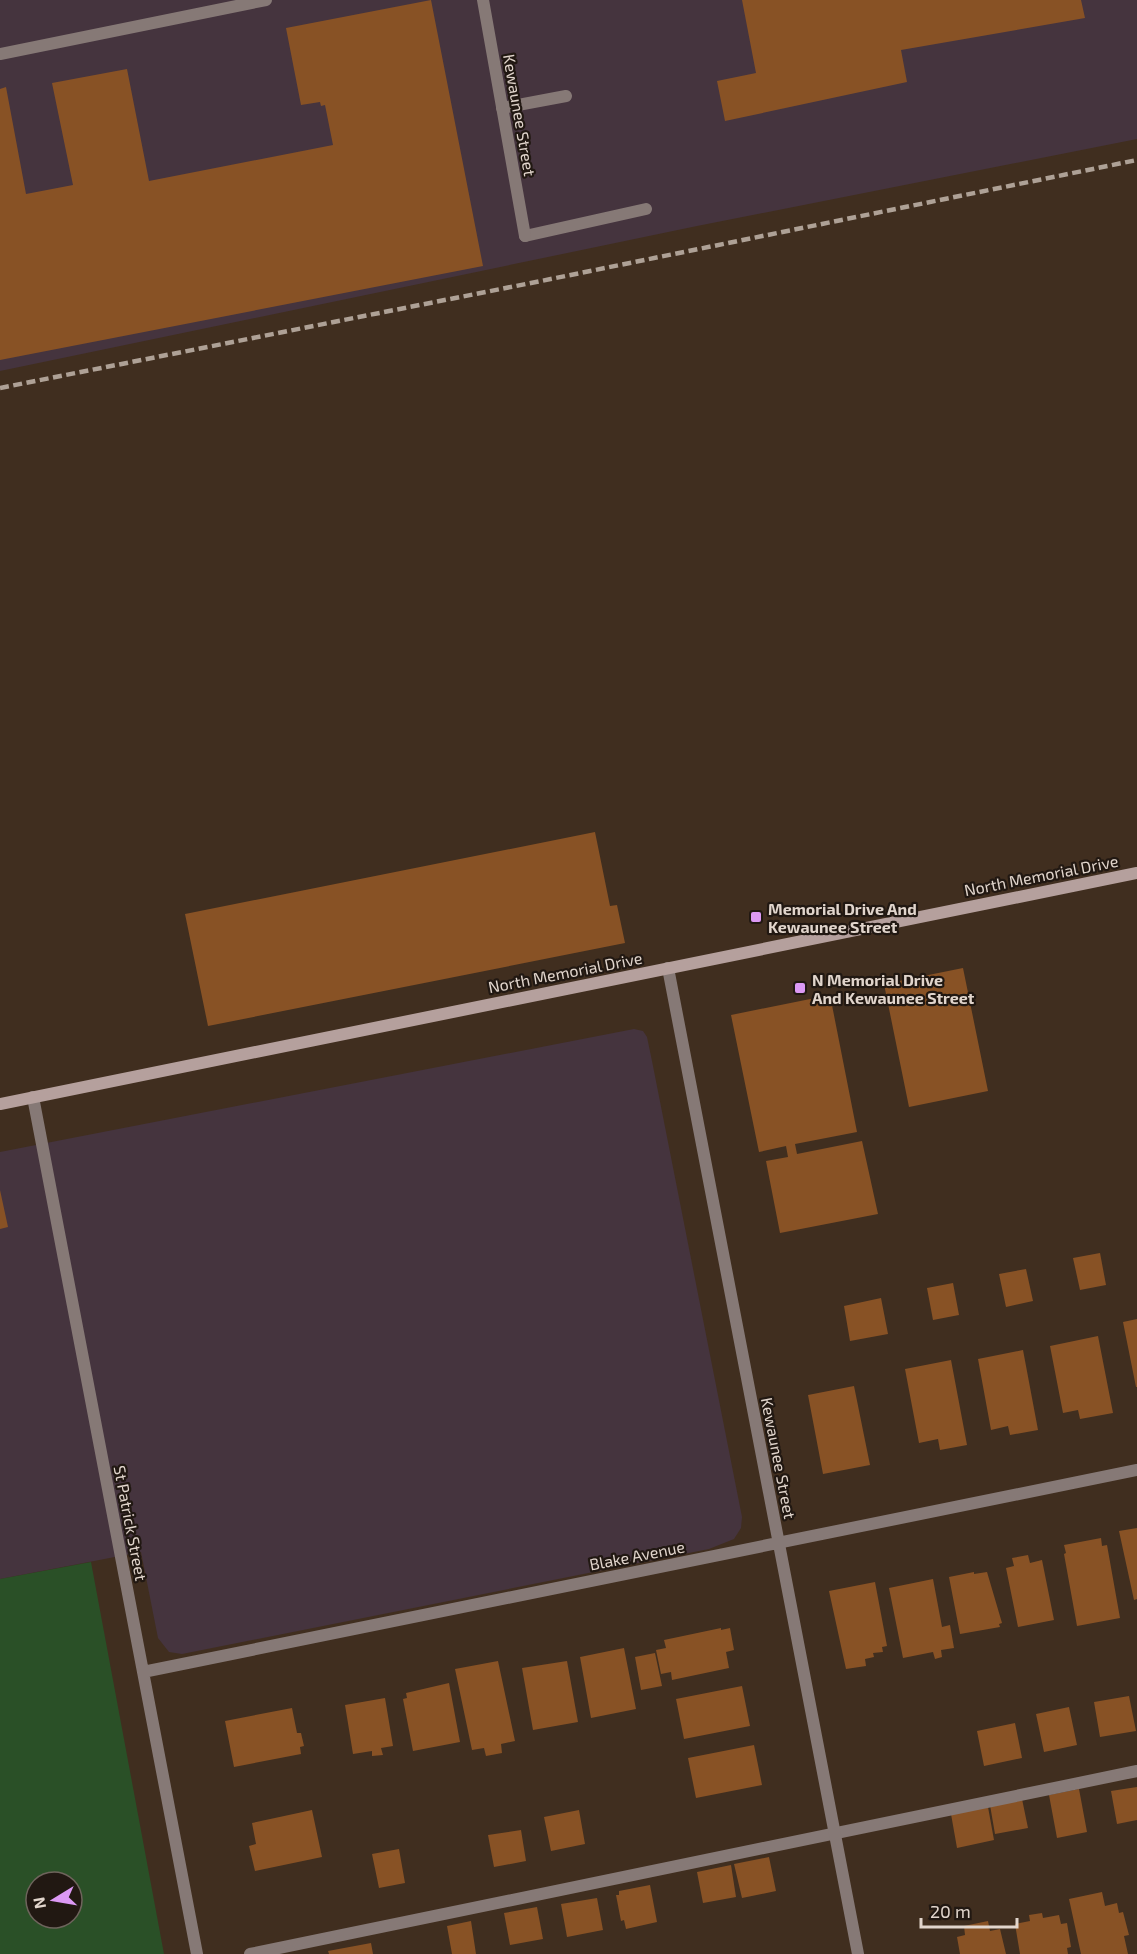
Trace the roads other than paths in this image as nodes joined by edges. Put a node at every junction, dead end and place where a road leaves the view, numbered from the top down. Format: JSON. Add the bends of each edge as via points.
{"nodes":[{"id":1,"x":266,"y":0,"type":"edge"},
{"id":2,"x":483,"y":0,"type":"edge"},
{"id":3,"x":0,"y":54,"type":"edge"},
{"id":4,"x":566,"y":96,"type":"dead end"},
{"id":5,"x":502,"y":108,"type":"junction"},
{"id":6,"x":646,"y":209,"type":"dead end"},
{"id":7,"x":1137,"y":873,"type":"edge"},
{"id":8,"x":668,"y":968,"type":"junction"},
{"id":9,"x":33,"y":1097,"type":"junction"},
{"id":10,"x":0,"y":1104,"type":"edge"},
{"id":11,"x":1137,"y":1470,"type":"edge"},
{"id":12,"x":778,"y":1543,"type":"junction"},
{"id":13,"x":143,"y":1672,"type":"junction"},
{"id":14,"x":1137,"y":1771,"type":"edge"},
{"id":15,"x":834,"y":1833,"type":"junction"},
{"id":16,"x":197,"y":1954,"type":"edge"},
{"id":17,"x":250,"y":1954,"type":"edge"},
{"id":18,"x":858,"y":1954,"type":"edge"}],
"edges":[{"from":1,"to":3,"type":"street"},
{"from":2,"to":5,"type":"street","name":"Kewaunee Street"},
{"from":4,"to":5,"type":"street"},
{"from":5,"to":6,"type":"street","name":"Kewaunee Street","via":[[525,236]]},
{"from":7,"to":8,"type":"main road","name":"North Memorial Drive"},
{"from":8,"to":9,"type":"main road","name":"North Memorial Drive"},
{"from":8,"to":12,"type":"street","name":"Kewaunee Street"},
{"from":9,"to":10,"type":"main road","name":"North Memorial Drive"},
{"from":9,"to":13,"type":"street","name":"St Patrick Street"},
{"from":11,"to":12,"type":"street","name":"Blake Avenue"},
{"from":12,"to":13,"type":"street","name":"Blake Avenue"},
{"from":12,"to":15,"type":"street","name":"Kewaunee Street"},
{"from":13,"to":16,"type":"street","name":"St Patrick Street"},
{"from":14,"to":15,"type":"street"},
{"from":15,"to":17,"type":"street"},
{"from":15,"to":18,"type":"street","name":"Kewaunee Street"}]}
